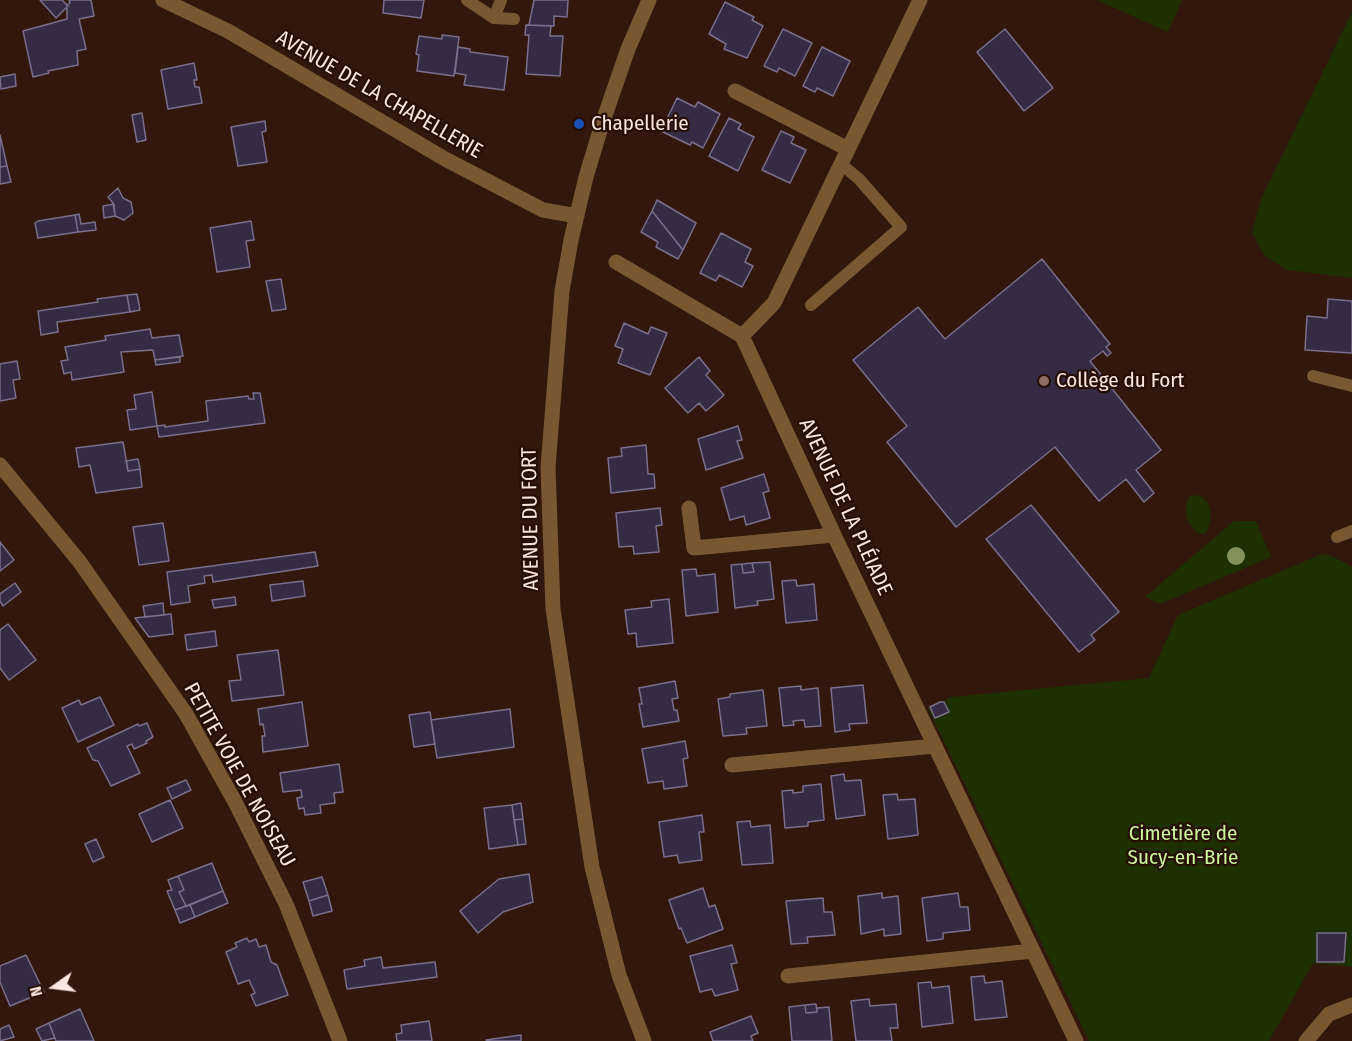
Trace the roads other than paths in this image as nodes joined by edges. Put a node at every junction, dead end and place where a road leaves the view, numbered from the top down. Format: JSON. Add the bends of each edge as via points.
{"nodes":[{"id":1,"x":163,"y":0,"type":"edge"},
{"id":2,"x":467,"y":0,"type":"edge"},
{"id":3,"x":501,"y":0,"type":"edge"},
{"id":4,"x":649,"y":0,"type":"edge"},
{"id":5,"x":920,"y":0,"type":"edge"},
{"id":6,"x":494,"y":18,"type":"junction"},
{"id":7,"x":514,"y":19,"type":"dead end"},
{"id":8,"x":735,"y":91,"type":"dead end"},
{"id":9,"x":848,"y":149,"type":"junction"},
{"id":10,"x":841,"y":164,"type":"junction"},
{"id":11,"x":577,"y":216,"type":"junction"},
{"id":12,"x":616,"y":262,"type":"dead end"},
{"id":13,"x":811,"y":305,"type":"dead end"},
{"id":14,"x":742,"y":336,"type":"junction"},
{"id":15,"x":1313,"y":376,"type":"dead end"},
{"id":16,"x":1352,"y":386,"type":"edge"},
{"id":17,"x":0,"y":465,"type":"edge"},
{"id":18,"x":689,"y":508,"type":"dead end"},
{"id":19,"x":1352,"y":531,"type":"edge"},
{"id":20,"x":834,"y":535,"type":"junction"},
{"id":21,"x":1337,"y":537,"type":"dead end"},
{"id":22,"x":935,"y":746,"type":"junction"},
{"id":23,"x":732,"y":765,"type":"dead end"},
{"id":24,"x":1033,"y":951,"type":"junction"},
{"id":25,"x":788,"y":976,"type":"dead end"},
{"id":26,"x":1352,"y":1005,"type":"edge"},
{"id":27,"x":340,"y":1041,"type":"edge"},
{"id":28,"x":644,"y":1041,"type":"edge"},
{"id":29,"x":1076,"y":1041,"type":"edge"},
{"id":30,"x":1306,"y":1041,"type":"edge"}],
"edges":[{"from":1,"to":11,"type":"street","name":"AVENUE DE LA CHAPELLERIE","via":[[228,31],[543,210]]},
{"from":2,"to":6,"type":"lane"},
{"from":3,"to":6,"type":"lane"},
{"from":4,"to":11,"type":"street","name":"AVENUE DU FORT","via":[[602,124]]},
{"from":5,"to":9,"type":"street"},
{"from":6,"to":7,"type":"lane"},
{"from":8,"to":9,"type":"street"},
{"from":9,"to":10,"type":"street"},
{"from":10,"to":13,"type":"lane","via":[[901,227]]},
{"from":10,"to":14,"type":"street","via":[[774,303]]},
{"from":11,"to":28,"type":"street","name":"AVENUE DU FORT","via":[[562,291],[548,467],[554,609],[592,867],[619,975]]},
{"from":12,"to":14,"type":"street"},
{"from":14,"to":20,"type":"street","name":"AVENUE DE LA PLÉIADE"},
{"from":15,"to":16,"type":"lane"},
{"from":17,"to":27,"type":"street","name":"PETITE VOIE DE NOISEAU","via":[[79,561],[186,714],[236,802],[286,904]]},
{"from":18,"to":20,"type":"street","via":[[694,548]]},
{"from":19,"to":21,"type":"lane"},
{"from":20,"to":22,"type":"street","name":"AVENUE DE LA PLÉIADE"},
{"from":22,"to":23,"type":"street"},
{"from":22,"to":24,"type":"street","name":"AVENUE DE LA PLÉIADE"},
{"from":24,"to":25,"type":"street"},
{"from":24,"to":29,"type":"street","name":"AVENUE DE LA PLÉIADE"},
{"from":26,"to":30,"type":"street","via":[[1329,1014]]}]}
